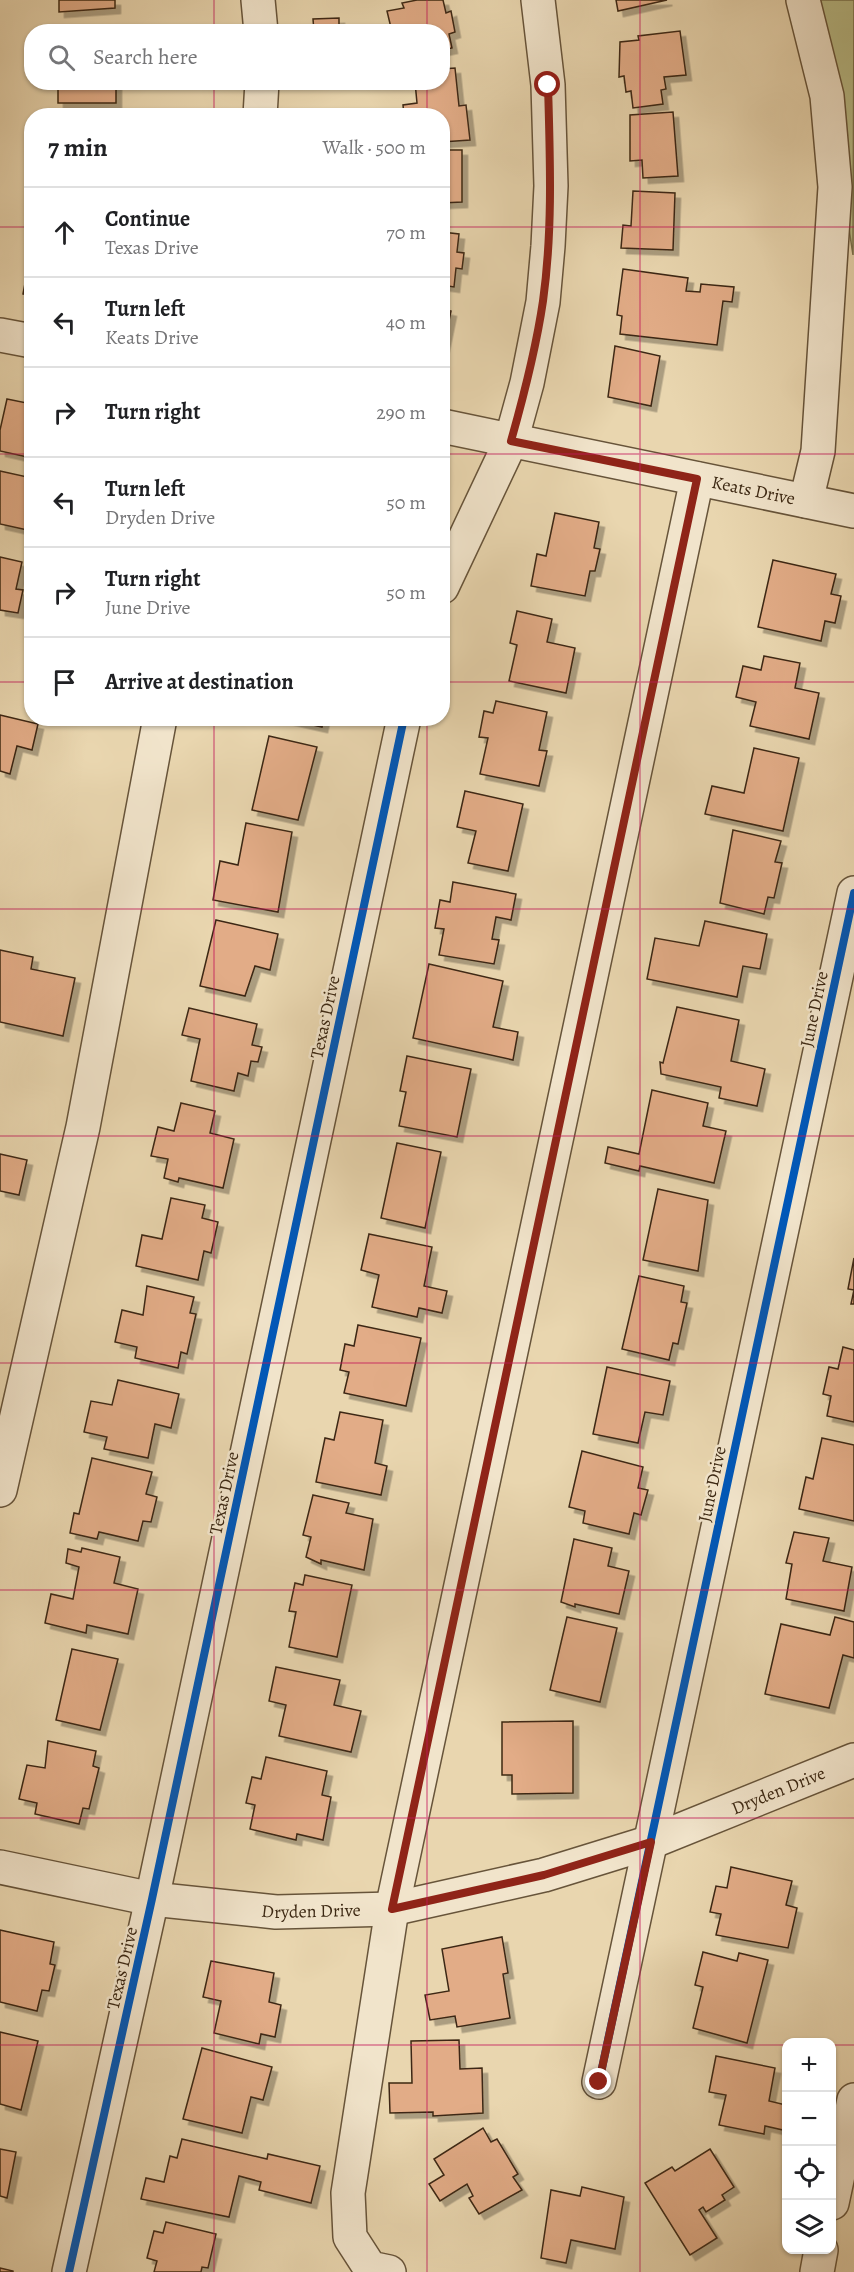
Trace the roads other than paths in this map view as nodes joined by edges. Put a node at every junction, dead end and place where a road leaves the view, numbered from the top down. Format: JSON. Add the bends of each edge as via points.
{"nodes":[{"id":1,"x":258,"y":0,"type":"edge"},
{"id":2,"x":538,"y":0,"type":"edge"},
{"id":3,"x":803,"y":0,"type":"edge"},
{"id":4,"x":260,"y":24,"type":"edge"},
{"id":5,"x":262,"y":90,"type":"edge"},
{"id":6,"x":260,"y":108,"type":"edge"},
{"id":7,"x":0,"y":335,"type":"edge"},
{"id":8,"x":24,"y":340,"type":"edge"},
{"id":9,"x":450,"y":428,"type":"edge"},
{"id":10,"x":511,"y":441,"type":"junction"},
{"id":11,"x":697,"y":479,"type":"junction"},
{"id":12,"x":806,"y":501,"type":"junction"},
{"id":13,"x":854,"y":511,"type":"edge"},
{"id":14,"x":450,"y":570,"type":"edge"},
{"id":15,"x":158,"y":726,"type":"edge"},
{"id":16,"x":402,"y":726,"type":"edge"},
{"id":17,"x":854,"y":893,"type":"edge"},
{"id":18,"x":0,"y":1490,"type":"edge"},
{"id":19,"x":854,"y":1760,"type":"edge"},
{"id":20,"x":651,"y":1842,"type":"junction"},
{"id":21,"x":0,"y":1867,"type":"edge"},
{"id":22,"x":152,"y":1899,"type":"junction"},
{"id":23,"x":392,"y":1909,"type":"junction"},
{"id":24,"x":599,"y":2082,"type":"dead end"},
{"id":25,"x":854,"y":2100,"type":"edge"},
{"id":26,"x":832,"y":2200,"type":"edge"},
{"id":27,"x":820,"y":2254,"type":"edge"},
{"id":28,"x":69,"y":2272,"type":"edge"},
{"id":29,"x":389,"y":2272,"type":"edge"},
{"id":30,"x":817,"y":2272,"type":"edge"}],
"edges":[{"from":1,"to":4,"type":"street"},
{"from":2,"to":10,"type":"street","via":[[548,85],[548,246],[543,302]]},
{"from":3,"to":12,"type":"street","via":[[827,96],[835,187],[818,450]]},
{"from":5,"to":6,"type":"street"},
{"from":7,"to":8,"type":"street"},
{"from":9,"to":10,"type":"street","name":"Keats Drive"},
{"from":10,"to":11,"type":"street","name":"Keats Drive"},
{"from":10,"to":14,"type":"street"},
{"from":11,"to":12,"type":"street","name":"Keats Drive"},
{"from":11,"to":23,"type":"street"},
{"from":12,"to":13,"type":"street","name":"Keats Drive"},
{"from":15,"to":18,"type":"street","via":[[83,1127]]},
{"from":16,"to":22,"type":"street","name":"Texas Drive"},
{"from":17,"to":20,"type":"street","name":"June Drive"},
{"from":19,"to":20,"type":"street","name":"Dryden Drive"},
{"from":20,"to":23,"type":"street","name":"Dryden Drive","via":[[544,1875]]},
{"from":20,"to":24,"type":"street","name":"June Drive"},
{"from":21,"to":22,"type":"street","name":"Dryden Drive"},
{"from":22,"to":23,"type":"street","name":"Dryden Drive","via":[[276,1912]]},
{"from":22,"to":28,"type":"street","name":"Texas Drive"},
{"from":23,"to":29,"type":"street","via":[[348,2193],[350,2237],[370,2268]]},
{"from":25,"to":26,"type":"street"},
{"from":27,"to":30,"type":"street"}]}
